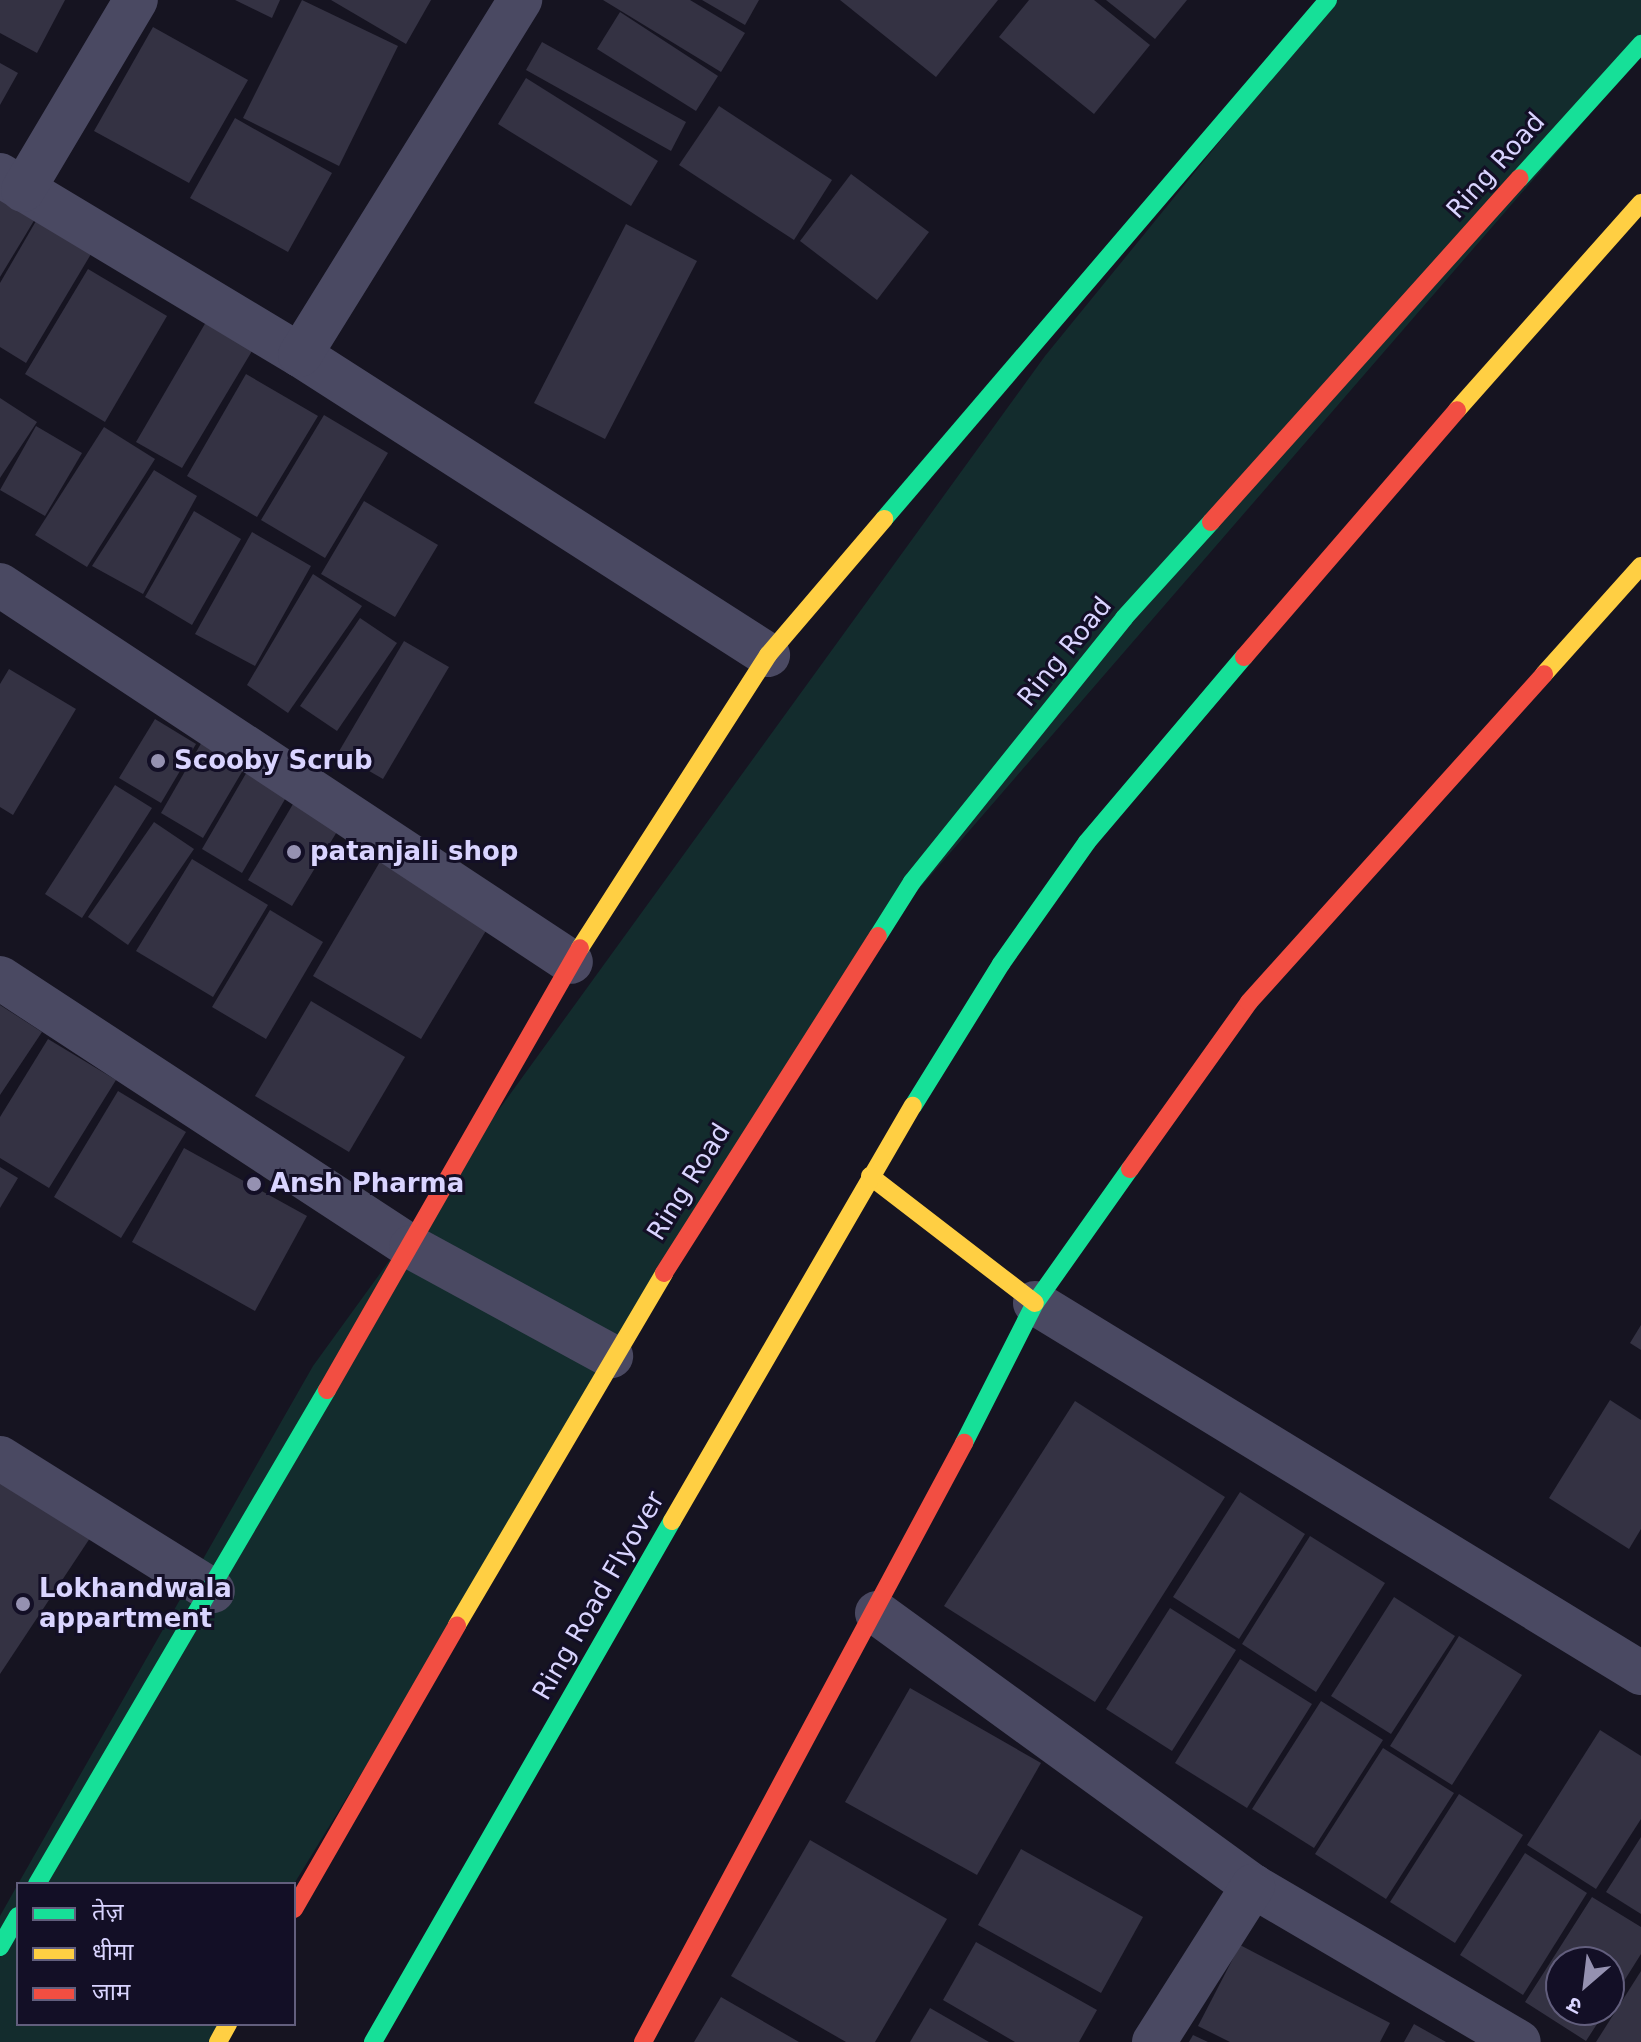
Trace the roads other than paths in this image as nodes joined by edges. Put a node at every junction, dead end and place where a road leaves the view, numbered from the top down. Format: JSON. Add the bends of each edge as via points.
{"nodes":[{"id":1,"x":136,"y":0,"type":"edge"},
{"id":2,"x":520,"y":0,"type":"edge"},
{"id":3,"x":1328,"y":0,"type":"edge"},
{"id":4,"x":1641,"y":44,"type":"edge"},
{"id":5,"x":12,"y":183,"type":"edge"},
{"id":6,"x":1641,"y":203,"type":"edge"},
{"id":7,"x":300,"y":355,"type":"junction"},
{"id":8,"x":1641,"y":566,"type":"edge"},
{"id":9,"x":0,"y":585,"type":"edge"},
{"id":10,"x":768,"y":655,"type":"junction"},
{"id":11,"x":571,"y":962,"type":"junction"},
{"id":12,"x":0,"y":978,"type":"edge"},
{"id":13,"x":870,"y":1176,"type":"junction"},
{"id":14,"x":411,"y":1247,"type":"junction"},
{"id":15,"x":1035,"y":1303,"type":"junction"},
{"id":16,"x":611,"y":1356,"type":"junction"},
{"id":17,"x":0,"y":1458,"type":"edge"},
{"id":18,"x":213,"y":1591,"type":"junction"},
{"id":19,"x":877,"y":1613,"type":"junction"},
{"id":20,"x":1641,"y":1673,"type":"edge"},
{"id":21,"x":38,"y":1882,"type":"edge"},
{"id":22,"x":1253,"y":1886,"type":"junction"},
{"id":23,"x":296,"y":1906,"type":"edge"},
{"id":24,"x":373,"y":2042,"type":"edge"},
{"id":25,"x":643,"y":2042,"type":"edge"},
{"id":26,"x":1154,"y":2042,"type":"edge"},
{"id":27,"x":1519,"y":2042,"type":"edge"}],
"edges":[{"from":1,"to":5,"type":"street"},
{"from":2,"to":7,"type":"street"},
{"from":3,"to":10,"type":"main road"},
{"from":4,"to":16,"type":"main road","name":"Ring Road","via":[[1124,618],[912,882]]},
{"from":5,"to":7,"type":"street"},
{"from":6,"to":13,"type":"main road","via":[[1346,536],[1087,842],[1001,964]]},
{"from":7,"to":10,"type":"street"},
{"from":8,"to":15,"type":"main road","via":[[1249,1002]]},
{"from":9,"to":11,"type":"street"},
{"from":10,"to":11,"type":"main road"},
{"from":11,"to":14,"type":"main road"},
{"from":12,"to":14,"type":"street"},
{"from":13,"to":15,"type":"main road"},
{"from":13,"to":24,"type":"main road","name":"Ring Road Flyover"},
{"from":14,"to":16,"type":"street"},
{"from":14,"to":18,"type":"main road"},
{"from":15,"to":19,"type":"main road"},
{"from":15,"to":20,"type":"street"},
{"from":16,"to":23,"type":"main road"},
{"from":17,"to":18,"type":"street"},
{"from":18,"to":21,"type":"main road"},
{"from":19,"to":22,"type":"street"},
{"from":19,"to":25,"type":"main road"},
{"from":22,"to":26,"type":"street"},
{"from":22,"to":27,"type":"street"}]}
